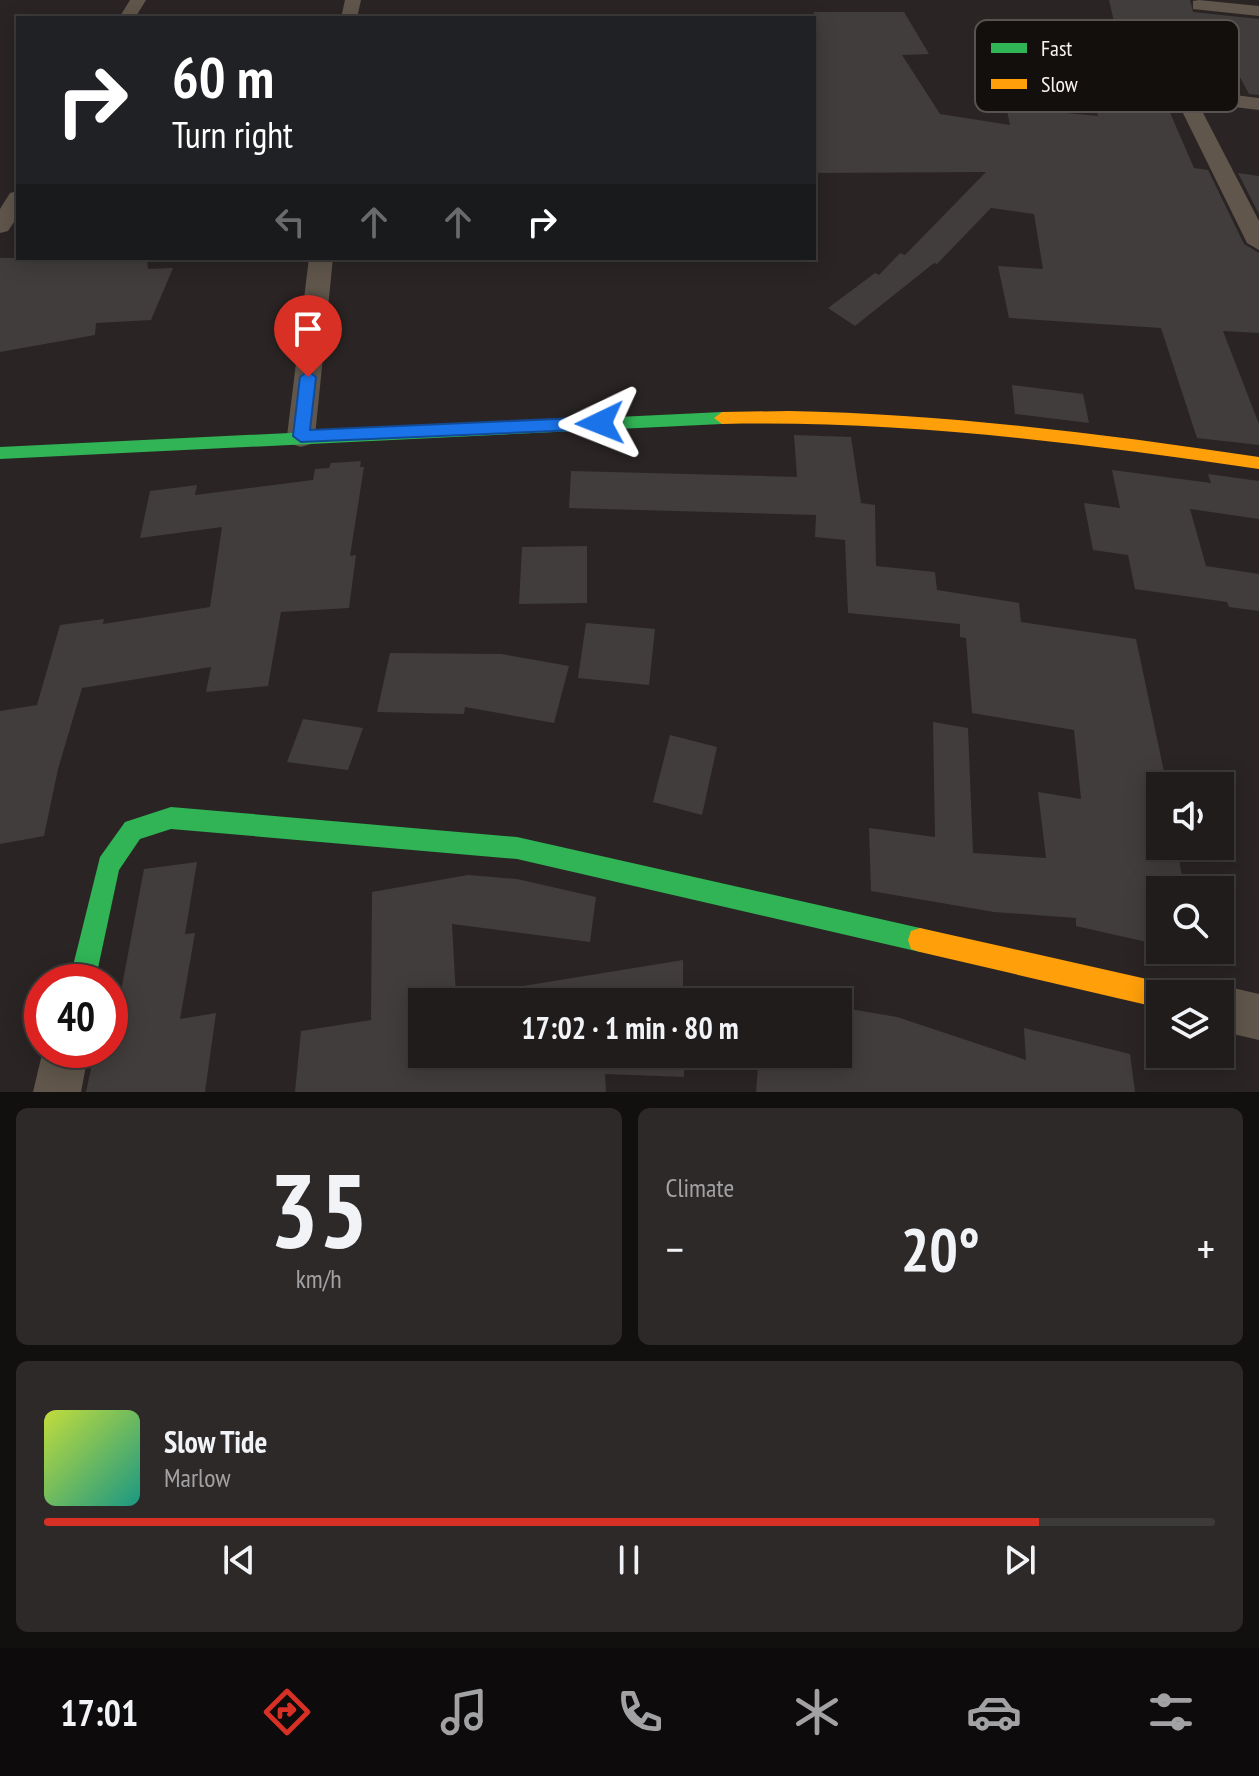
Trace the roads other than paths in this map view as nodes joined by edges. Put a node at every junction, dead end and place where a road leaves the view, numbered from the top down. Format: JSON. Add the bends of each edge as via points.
{"nodes":[{"id":1,"x":1199,"y":5,"type":"dead end"},
{"id":2,"x":1259,"y":11,"type":"edge"},
{"id":3,"x":1239,"y":102,"type":"edge"},
{"id":4,"x":1259,"y":104,"type":"edge"},
{"id":5,"x":1193,"y":112,"type":"edge"},
{"id":6,"x":16,"y":201,"type":"edge"},
{"id":7,"x":0,"y":226,"type":"edge"},
{"id":8,"x":1259,"y":243,"type":"edge"},
{"id":9,"x":321,"y":260,"type":"edge"},
{"id":10,"x":301,"y":436,"type":"junction"},
{"id":11,"x":0,"y":453,"type":"edge"},
{"id":12,"x":1259,"y":463,"type":"edge"},
{"id":13,"x":86,"y":964,"type":"edge"},
{"id":14,"x":1146,"y":992,"type":"edge"},
{"id":15,"x":1234,"y":1011,"type":"edge"},
{"id":16,"x":1259,"y":1017,"type":"edge"},
{"id":17,"x":62,"y":1068,"type":"edge"},
{"id":18,"x":57,"y":1092,"type":"edge"}],
"edges":[{"from":1,"to":2,"type":"street"},
{"from":3,"to":4,"type":"street"},
{"from":5,"to":8,"type":"street"},
{"from":6,"to":7,"type":"street"},
{"from":9,"to":10,"type":"street"},
{"from":10,"to":11,"type":"street"},
{"from":10,"to":12,"type":"street","via":[[850,416],[1068,435]]},
{"from":13,"to":14,"type":"street","via":[[108,865],[133,830],[171,818],[517,848]]},
{"from":15,"to":16,"type":"street"},
{"from":17,"to":18,"type":"street"}]}
